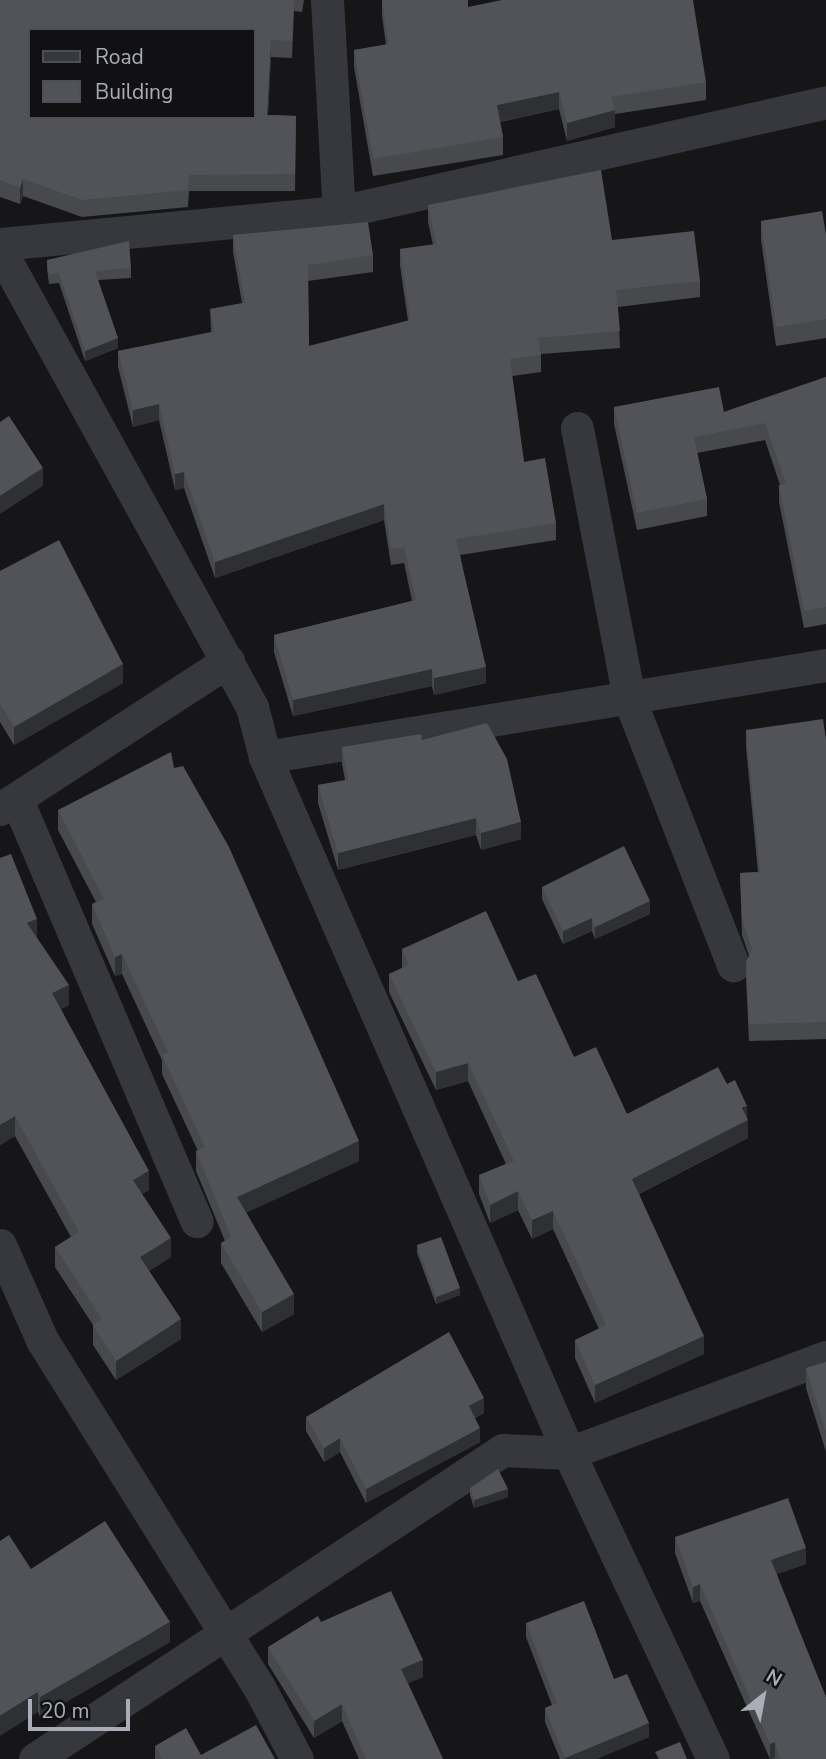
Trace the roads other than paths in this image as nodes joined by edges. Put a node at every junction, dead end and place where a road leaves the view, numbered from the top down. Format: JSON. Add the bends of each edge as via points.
{"nodes":[{"id":1,"x":327,"y":0,"type":"edge"},
{"id":2,"x":826,"y":102,"type":"edge"},
{"id":3,"x":340,"y":212,"type":"junction"},
{"id":4,"x":0,"y":244,"type":"edge"},
{"id":5,"x":0,"y":250,"type":"edge"},
{"id":6,"x":577,"y":428,"type":"dead end"},
{"id":7,"x":228,"y":661,"type":"junction"},
{"id":8,"x":826,"y":665,"type":"edge"},
{"id":9,"x":629,"y":698,"type":"junction"},
{"id":10,"x":265,"y":757,"type":"junction"},
{"id":11,"x":8,"y":805,"type":"edge"},
{"id":12,"x":733,"y":965,"type":"dead end"},
{"id":13,"x":197,"y":1221,"type":"dead end"},
{"id":14,"x":0,"y":1245,"type":"edge"},
{"id":15,"x":826,"y":1357,"type":"edge"},
{"id":16,"x":569,"y":1453,"type":"junction"},
{"id":17,"x":224,"y":1630,"type":"junction"},
{"id":18,"x":35,"y":1759,"type":"edge"},
{"id":19,"x":297,"y":1759,"type":"edge"},
{"id":20,"x":713,"y":1759,"type":"edge"}],
"edges":[{"from":1,"to":3,"type":"street"},
{"from":2,"to":3,"type":"street"},
{"from":3,"to":4,"type":"street"},
{"from":5,"to":7,"type":"street"},
{"from":6,"to":9,"type":"street"},
{"from":7,"to":10,"type":"street","via":[[252,707]]},
{"from":7,"to":11,"type":"street"},
{"from":8,"to":9,"type":"street"},
{"from":9,"to":10,"type":"street"},
{"from":9,"to":12,"type":"street"},
{"from":10,"to":16,"type":"street"},
{"from":11,"to":13,"type":"street"},
{"from":14,"to":17,"type":"street","via":[[42,1340]]},
{"from":15,"to":16,"type":"street"},
{"from":16,"to":17,"type":"street","via":[[503,1450]]},
{"from":16,"to":20,"type":"street"},
{"from":17,"to":18,"type":"street"},
{"from":17,"to":19,"type":"street"}]}
